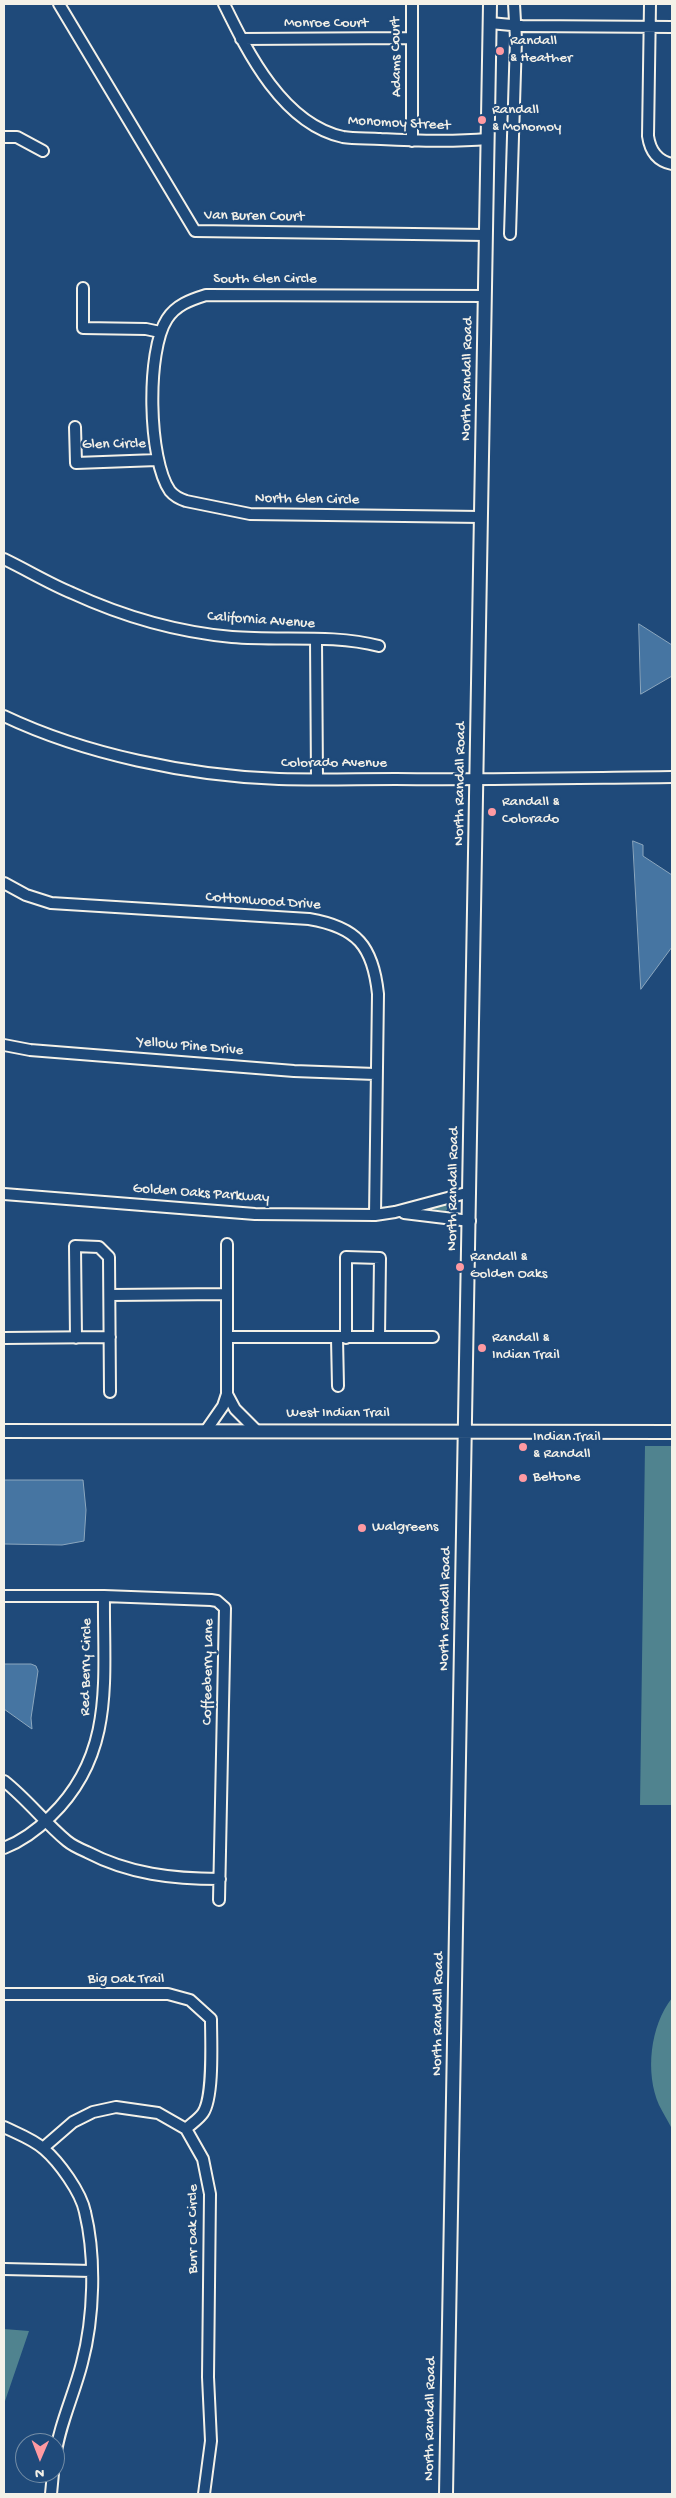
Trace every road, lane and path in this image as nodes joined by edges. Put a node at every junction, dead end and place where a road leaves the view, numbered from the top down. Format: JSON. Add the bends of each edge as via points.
{"nodes":[{"id":1,"x":59,"y":4,"type":"edge"},
{"id":2,"x":224,"y":4,"type":"edge"},
{"id":3,"x":412,"y":4,"type":"edge"},
{"id":4,"x":490,"y":4,"type":"edge"},
{"id":5,"x":514,"y":4,"type":"edge"},
{"id":6,"x":650,"y":4,"type":"edge"},
{"id":7,"x":490,"y":23,"type":"junction"},
{"id":8,"x":514,"y":26,"type":"junction"},
{"id":9,"x":650,"y":27,"type":"junction"},
{"id":10,"x":672,"y":27,"type":"edge"},
{"id":11,"x":411,"y":38,"type":"junction"},
{"id":12,"x":241,"y":39,"type":"junction"},
{"id":13,"x":4,"y":137,"type":"edge"},
{"id":14,"x":488,"y":139,"type":"junction"},
{"id":15,"x":412,"y":141,"type":"junction"},
{"id":16,"x":43,"y":150,"type":"dead end"},
{"id":17,"x":672,"y":164,"type":"edge"},
{"id":18,"x":510,"y":234,"type":"dead end"},
{"id":19,"x":486,"y":236,"type":"junction"},
{"id":20,"x":83,"y":288,"type":"dead end"},
{"id":21,"x":485,"y":296,"type":"junction"},
{"id":22,"x":160,"y":332,"type":"junction"},
{"id":23,"x":75,"y":427,"type":"dead end"},
{"id":24,"x":157,"y":460,"type":"junction"},
{"id":25,"x":481,"y":517,"type":"junction"},
{"id":26,"x":4,"y":559,"type":"edge"},
{"id":27,"x":316,"y":640,"type":"junction"},
{"id":28,"x":379,"y":646,"type":"dead end"},
{"id":29,"x":4,"y":716,"type":"edge"},
{"id":30,"x":672,"y":776,"type":"edge"},
{"id":31,"x":317,"y":779,"type":"junction"},
{"id":32,"x":478,"y":780,"type":"junction"},
{"id":33,"x":4,"y":883,"type":"edge"},
{"id":34,"x":4,"y":1044,"type":"edge"},
{"id":35,"x":375,"y":1074,"type":"junction"},
{"id":36,"x":470,"y":1192,"type":"junction"},
{"id":37,"x":4,"y":1194,"type":"edge"},
{"id":38,"x":395,"y":1212,"type":"junction"},
{"id":39,"x":375,"y":1215,"type":"junction"},
{"id":40,"x":470,"y":1221,"type":"junction"},
{"id":41,"x":227,"y":1244,"type":"dead end"},
{"id":42,"x":227,"y":1294,"type":"junction"},
{"id":43,"x":110,"y":1295,"type":"junction"},
{"id":44,"x":110,"y":1337,"type":"junction"},
{"id":45,"x":227,"y":1337,"type":"junction"},
{"id":46,"x":379,"y":1337,"type":"junction"},
{"id":47,"x":433,"y":1337,"type":"dead end"},
{"id":48,"x":4,"y":1338,"type":"edge"},
{"id":49,"x":76,"y":1338,"type":"junction"},
{"id":50,"x":342,"y":1338,"type":"junction"},
{"id":51,"x":338,"y":1386,"type":"dead end"},
{"id":52,"x":110,"y":1392,"type":"dead end"},
{"id":53,"x":227,"y":1394,"type":"junction"},
{"id":54,"x":207,"y":1430,"type":"junction"},
{"id":55,"x":255,"y":1430,"type":"junction"},
{"id":56,"x":466,"y":1430,"type":"junction"},
{"id":57,"x":4,"y":1431,"type":"edge"},
{"id":58,"x":672,"y":1432,"type":"edge"},
{"id":59,"x":4,"y":1596,"type":"edge"},
{"id":60,"x":104,"y":1596,"type":"junction"},
{"id":61,"x":4,"y":1781,"type":"edge"},
{"id":62,"x":47,"y":1820,"type":"junction"},
{"id":63,"x":4,"y":1848,"type":"edge"},
{"id":64,"x":220,"y":1880,"type":"junction"},
{"id":65,"x":219,"y":1900,"type":"dead end"},
{"id":66,"x":4,"y":1994,"type":"edge"},
{"id":67,"x":4,"y":2127,"type":"edge"},
{"id":68,"x":186,"y":2129,"type":"junction"},
{"id":69,"x":43,"y":2148,"type":"junction"},
{"id":70,"x":4,"y":2269,"type":"edge"},
{"id":71,"x":92,"y":2271,"type":"junction"},
{"id":72,"x":59,"y":2433,"type":"edge"},
{"id":73,"x":204,"y":2494,"type":"edge"},
{"id":74,"x":446,"y":2494,"type":"edge"}],
"edges":[{"from":1,"to":19,"type":"street","name":"Van Buren Court","via":[[195,230]]},
{"from":2,"to":12,"type":"street","name":"Monomoy Street"},
{"from":3,"to":11,"type":"street","name":"Adams Court"},
{"from":4,"to":7,"type":"main road","name":"North Randall Road"},
{"from":5,"to":8,"type":"street"},
{"from":6,"to":9,"type":"street"},
{"from":7,"to":8,"type":"street"},
{"from":7,"to":14,"type":"main road","name":"North Randall Road"},
{"from":8,"to":9,"type":"street"},
{"from":8,"to":18,"type":"street"},
{"from":9,"to":10,"type":"street"},
{"from":9,"to":17,"type":"street","via":[[648,136],[650,148],[656,156]]},
{"from":11,"to":12,"type":"street","name":"Monroe Court"},
{"from":11,"to":15,"type":"street","name":"Adams Court"},
{"from":12,"to":15,"type":"street","name":"Monomoy Street","via":[[277,92],[315,126],[342,137]]},
{"from":13,"to":16,"type":"street","via":[[17,137]]},
{"from":14,"to":15,"type":"street","name":"Monomoy Street"},
{"from":14,"to":19,"type":"main road","name":"North Randall Road"},
{"from":19,"to":21,"type":"main road","name":"North Randall Road"},
{"from":20,"to":22,"type":"street","via":[[83,328]]},
{"from":21,"to":22,"type":"street","name":"South Glen Circle","via":[[206,295],[175,309]]},
{"from":21,"to":25,"type":"main road","name":"North Randall Road"},
{"from":22,"to":24,"type":"street","name":"South Glen Circle","via":[[154,366],[152,423]]},
{"from":23,"to":24,"type":"street","name":"Glen Circle","via":[[76,463]]},
{"from":24,"to":25,"type":"street","name":"North Glen Circle","via":[[177,498],[210,508],[250,514]]},
{"from":25,"to":32,"type":"main road","name":"North Randall Road"},
{"from":26,"to":27,"type":"street","name":"California Avenue","via":[[72,594],[140,619],[232,637]]},
{"from":27,"to":28,"type":"street","name":"California Avenue","via":[[355,640]]},
{"from":27,"to":31,"type":"street"},
{"from":29,"to":31,"type":"street","name":"Colorado Avenue","via":[[32,729],[158,764],[240,776]]},
{"from":30,"to":32,"type":"street","name":"Colorado Avenue"},
{"from":31,"to":32,"type":"street","name":"Colorado Avenue"},
{"from":32,"to":36,"type":"main road","name":"North Randall Road"},
{"from":33,"to":35,"type":"street","name":"Cottonwood Drive","via":[[51,903],[309,918],[332,922],[352,932],[363,944],[376,976]]},
{"from":34,"to":35,"type":"street","name":"Yellow Pine Drive","via":[[30,1050]]},
{"from":35,"to":39,"type":"street","name":"Cottonwood Drive"},
{"from":36,"to":38,"type":"street","name":"Golden Oaks Parkway"},
{"from":36,"to":40,"type":"main road","name":"North Randall Road"},
{"from":37,"to":39,"type":"street","name":"Golden Oaks Parkway","via":[[255,1214]]},
{"from":38,"to":39,"type":"street","name":"Golden Oaks Parkway"},
{"from":38,"to":40,"type":"street","name":"Golden Oaks Parkway"},
{"from":40,"to":56,"type":"main road","name":"North Randall Road"},
{"from":41,"to":42,"type":"street"},
{"from":42,"to":43,"type":"street"},
{"from":42,"to":45,"type":"street"},
{"from":43,"to":44,"type":"street"},
{"from":43,"to":49,"type":"street","via":[[109,1257],[99,1247],[75,1246]]},
{"from":44,"to":49,"type":"street"},
{"from":44,"to":52,"type":"street"},
{"from":45,"to":50,"type":"street"},
{"from":45,"to":53,"type":"street"},
{"from":46,"to":47,"type":"street"},
{"from":46,"to":50,"type":"street"},
{"from":46,"to":50,"type":"street","via":[[380,1258],[346,1257]]},
{"from":48,"to":49,"type":"street"},
{"from":50,"to":51,"type":"street"},
{"from":53,"to":54,"type":"street"},
{"from":53,"to":55,"type":"street","via":[[235,1409]]},
{"from":54,"to":55,"type":"main road","name":"West Indian Trail"},
{"from":54,"to":57,"type":"main road","name":"West Indian Trail"},
{"from":55,"to":56,"type":"main road","name":"West Indian Trail"},
{"from":56,"to":58,"type":"main road","name":"West Indian Trail"},
{"from":56,"to":74,"type":"main road","name":"North Randall Road"},
{"from":59,"to":60,"type":"street","name":"Coffeeberry Lane"},
{"from":60,"to":62,"type":"street","name":"Red Berry Circle","via":[[100,1726],[87,1768],[76,1789]]},
{"from":60,"to":64,"type":"street","name":"Coffeeberry Lane","via":[[211,1600],[225,1608]]},
{"from":61,"to":62,"type":"street"},
{"from":62,"to":63,"type":"street","name":"Red Berry Circle"},
{"from":62,"to":64,"type":"street","via":[[69,1843],[126,1869],[150,1875]]},
{"from":64,"to":65,"type":"street","name":"Coffeeberry Lane"},
{"from":66,"to":68,"type":"street","name":"Big Oak Trail","via":[[168,1994],[190,2000],[211,2019],[211,2054],[210,2086],[204,2112]]},
{"from":67,"to":69,"type":"street"},
{"from":68,"to":69,"type":"street","via":[[158,2113],[116,2108],[93,2112],[73,2122]]},
{"from":68,"to":73,"type":"street","name":"Burr Oak Circle","via":[[206,2168],[210,2194],[210,2441]]},
{"from":69,"to":71,"type":"street","via":[[65,2173],[85,2210]]},
{"from":70,"to":71,"type":"street"},
{"from":71,"to":72,"type":"street","via":[[89,2324],[82,2362]]}]}
